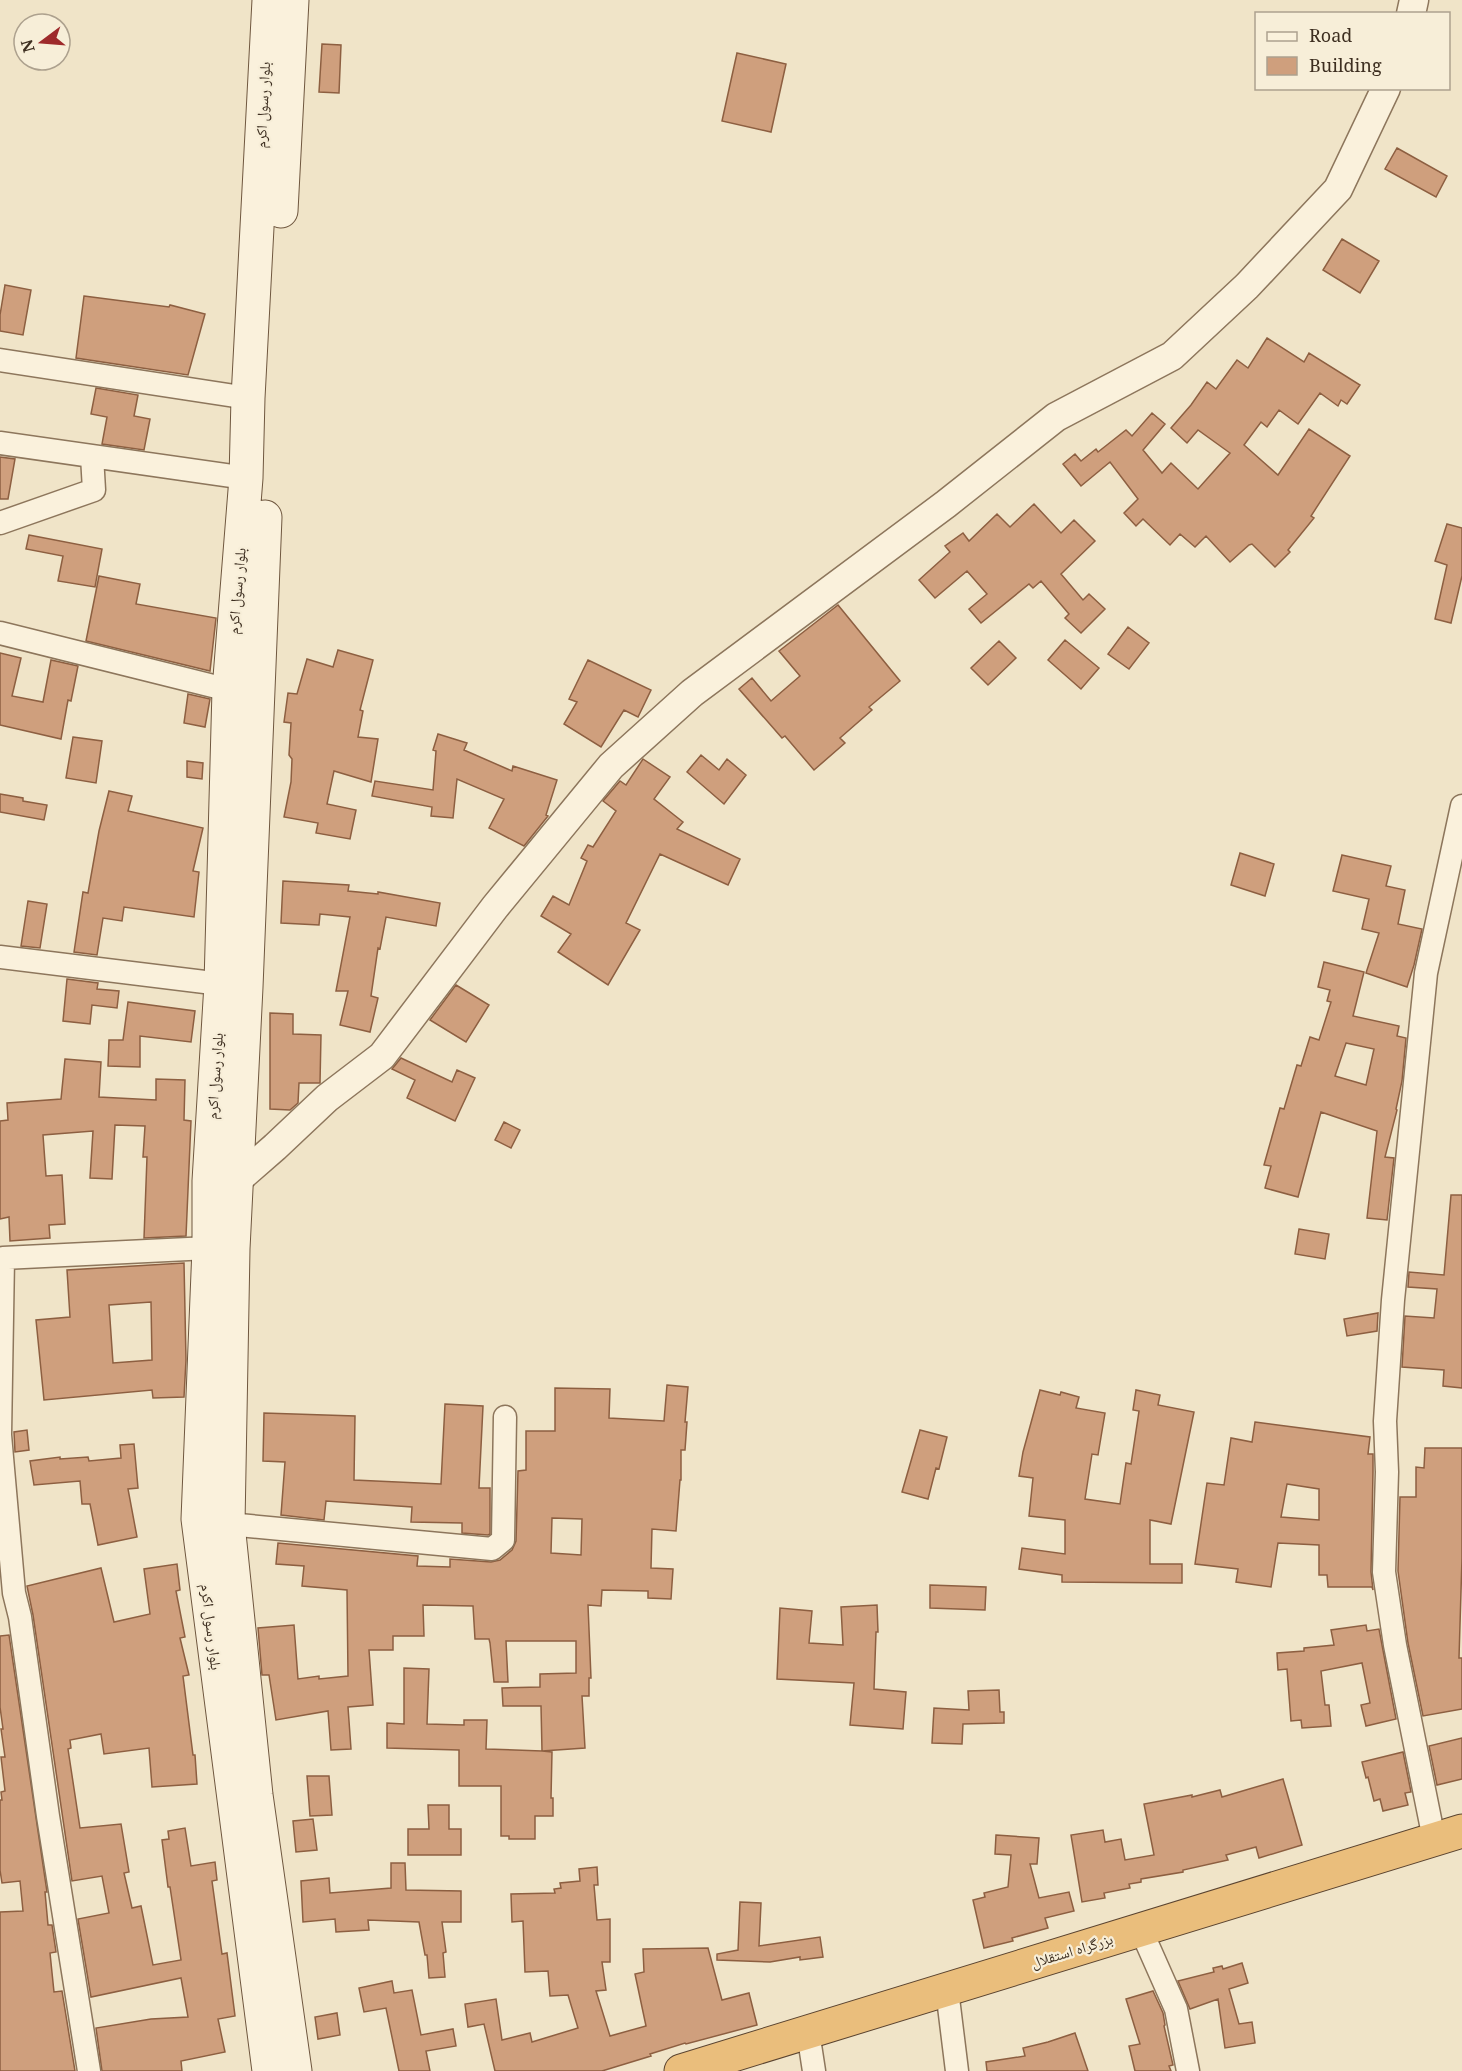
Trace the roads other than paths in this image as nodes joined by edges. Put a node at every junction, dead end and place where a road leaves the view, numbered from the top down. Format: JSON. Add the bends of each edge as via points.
{"nodes":[{"id":1,"x":269,"y":0,"type":"edge"},
{"id":2,"x":292,"y":0,"type":"edge"},
{"id":3,"x":1385,"y":90,"type":"edge"},
{"id":4,"x":0,"y":360,"type":"edge"},
{"id":5,"x":248,"y":398,"type":"junction"},
{"id":6,"x":0,"y":443,"type":"edge"},
{"id":7,"x":92,"y":456,"type":"junction"},
{"id":8,"x":246,"y":478,"type":"junction"},
{"id":9,"x":0,"y":523,"type":"edge"},
{"id":10,"x":0,"y":633,"type":"edge"},
{"id":11,"x":229,"y":690,"type":"junction"},
{"id":12,"x":1462,"y":807,"type":"edge"},
{"id":13,"x":0,"y":957,"type":"edge"},
{"id":14,"x":221,"y":984,"type":"junction"},
{"id":15,"x":222,"y":1181,"type":"junction"},
{"id":16,"x":209,"y":1248,"type":"junction"},
{"id":17,"x":505,"y":1417,"type":"dead end"},
{"id":18,"x":228,"y":1524,"type":"junction"},
{"id":19,"x":10,"y":1618,"type":"edge"},
{"id":20,"x":1448,"y":1835,"type":"edge"},
{"id":21,"x":1141,"y":1930,"type":"junction"},
{"id":22,"x":946,"y":1990,"type":"junction"},
{"id":23,"x":808,"y":2032,"type":"junction"},
{"id":24,"x":90,"y":2071,"type":"edge"},
{"id":25,"x":269,"y":2071,"type":"edge"},
{"id":26,"x":295,"y":2071,"type":"edge"},
{"id":27,"x":681,"y":2071,"type":"edge"},
{"id":28,"x":814,"y":2071,"type":"edge"},
{"id":29,"x":957,"y":2071,"type":"edge"},
{"id":30,"x":1188,"y":2071,"type":"edge"}],
"edges":[{"from":1,"to":5,"type":"main road","name":"بلوار رسول اکرم"},
{"from":2,"to":15,"type":"main road","name":"بلوار رسول اکرم","via":[[264,529]]},
{"from":3,"to":15,"type":"street","via":[[1338,189],[1247,286],[1172,356],[1056,417],[692,693],[611,766],[495,907],[381,1056],[327,1098],[275,1147]]},
{"from":4,"to":5,"type":"street"},
{"from":5,"to":8,"type":"main road","name":"بلوار رسول اکرم"},
{"from":6,"to":7,"type":"street"},
{"from":7,"to":8,"type":"street"},
{"from":7,"to":9,"type":"street","via":[[94,490]]},
{"from":8,"to":11,"type":"main road","name":"بلوار رسول اکرم"},
{"from":10,"to":11,"type":"street"},
{"from":11,"to":14,"type":"main road","name":"بلوار رسول اکرم"},
{"from":12,"to":20,"type":"street","via":[[1426,974],[1393,1300],[1385,1420],[1384,1572],[1395,1644]]},
{"from":13,"to":14,"type":"street"},
{"from":14,"to":15,"type":"main road","name":"بلوار رسول اکرم"},
{"from":15,"to":16,"type":"main road","name":"بلوار رسول اکرم"},
{"from":15,"to":18,"type":"main road","name":"بلوار رسول اکرم","via":[[232,1261]]},
{"from":16,"to":19,"type":"street","via":[[3,1258],[0,1435],[14,1593]]},
{"from":16,"to":25,"type":"main road","name":"بلوار رسول اکرم","via":[[198,1519]]},
{"from":17,"to":18,"type":"street","via":[[503,1540],[492,1549]]},
{"from":18,"to":26,"type":"main road","name":"بلوار رسول اکرم","via":[[256,1795]]},
{"from":19,"to":24,"type":"street"},
{"from":20,"to":21,"type":"highway","name":"بزرگراه استقلال"},
{"from":21,"to":22,"type":"highway","name":"بزرگراه استقلال"},
{"from":21,"to":30,"type":"street","via":[[1176,2009]]},
{"from":22,"to":23,"type":"highway","name":"بزرگراه استقلال"},
{"from":22,"to":29,"type":"street"},
{"from":23,"to":27,"type":"highway","name":"بزرگراه استقلال"},
{"from":23,"to":28,"type":"street"}]}
